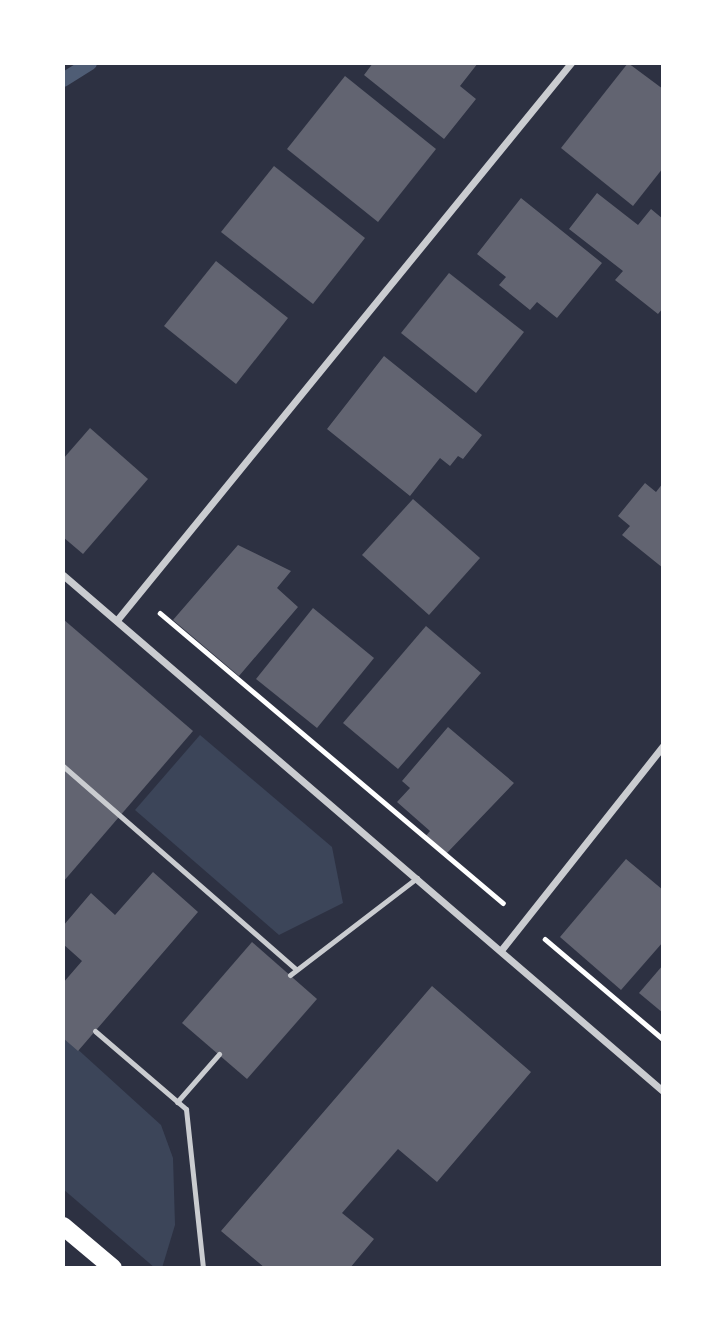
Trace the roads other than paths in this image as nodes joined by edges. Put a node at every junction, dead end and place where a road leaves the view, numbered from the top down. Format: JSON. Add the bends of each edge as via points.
{"nodes":[{"id":1,"x":570,"y":63,"type":"edge"},
{"id":2,"x":63,"y":575,"type":"edge"},
{"id":3,"x":117,"y":620,"type":"junction"},
{"id":4,"x":663,"y":746,"type":"edge"},
{"id":5,"x":63,"y":766,"type":"edge"},
{"id":6,"x":417,"y":878,"type":"junction"},
{"id":7,"x":502,"y":949,"type":"junction"},
{"id":8,"x":296,"y":969,"type":"junction"},
{"id":9,"x":290,"y":975,"type":"dead end"},
{"id":10,"x":95,"y":1031,"type":"dead end"},
{"id":11,"x":219,"y":1055,"type":"dead end"},
{"id":12,"x":663,"y":1091,"type":"edge"},
{"id":13,"x":177,"y":1101,"type":"junction"},
{"id":14,"x":63,"y":1226,"type":"edge"},
{"id":15,"x":113,"y":1268,"type":"edge"},
{"id":16,"x":203,"y":1268,"type":"edge"}],
"edges":[{"from":1,"to":3,"type":"street"},
{"from":2,"to":3,"type":"street"},
{"from":3,"to":6,"type":"street"},
{"from":4,"to":7,"type":"street"},
{"from":5,"to":8,"type":"lane"},
{"from":6,"to":7,"type":"street"},
{"from":6,"to":8,"type":"lane"},
{"from":7,"to":12,"type":"street"},
{"from":8,"to":9,"type":"lane"},
{"from":10,"to":13,"type":"lane"},
{"from":11,"to":13,"type":"lane"},
{"from":13,"to":16,"type":"lane","via":[[186,1108]]},
{"from":14,"to":15,"type":"main road"}]}
